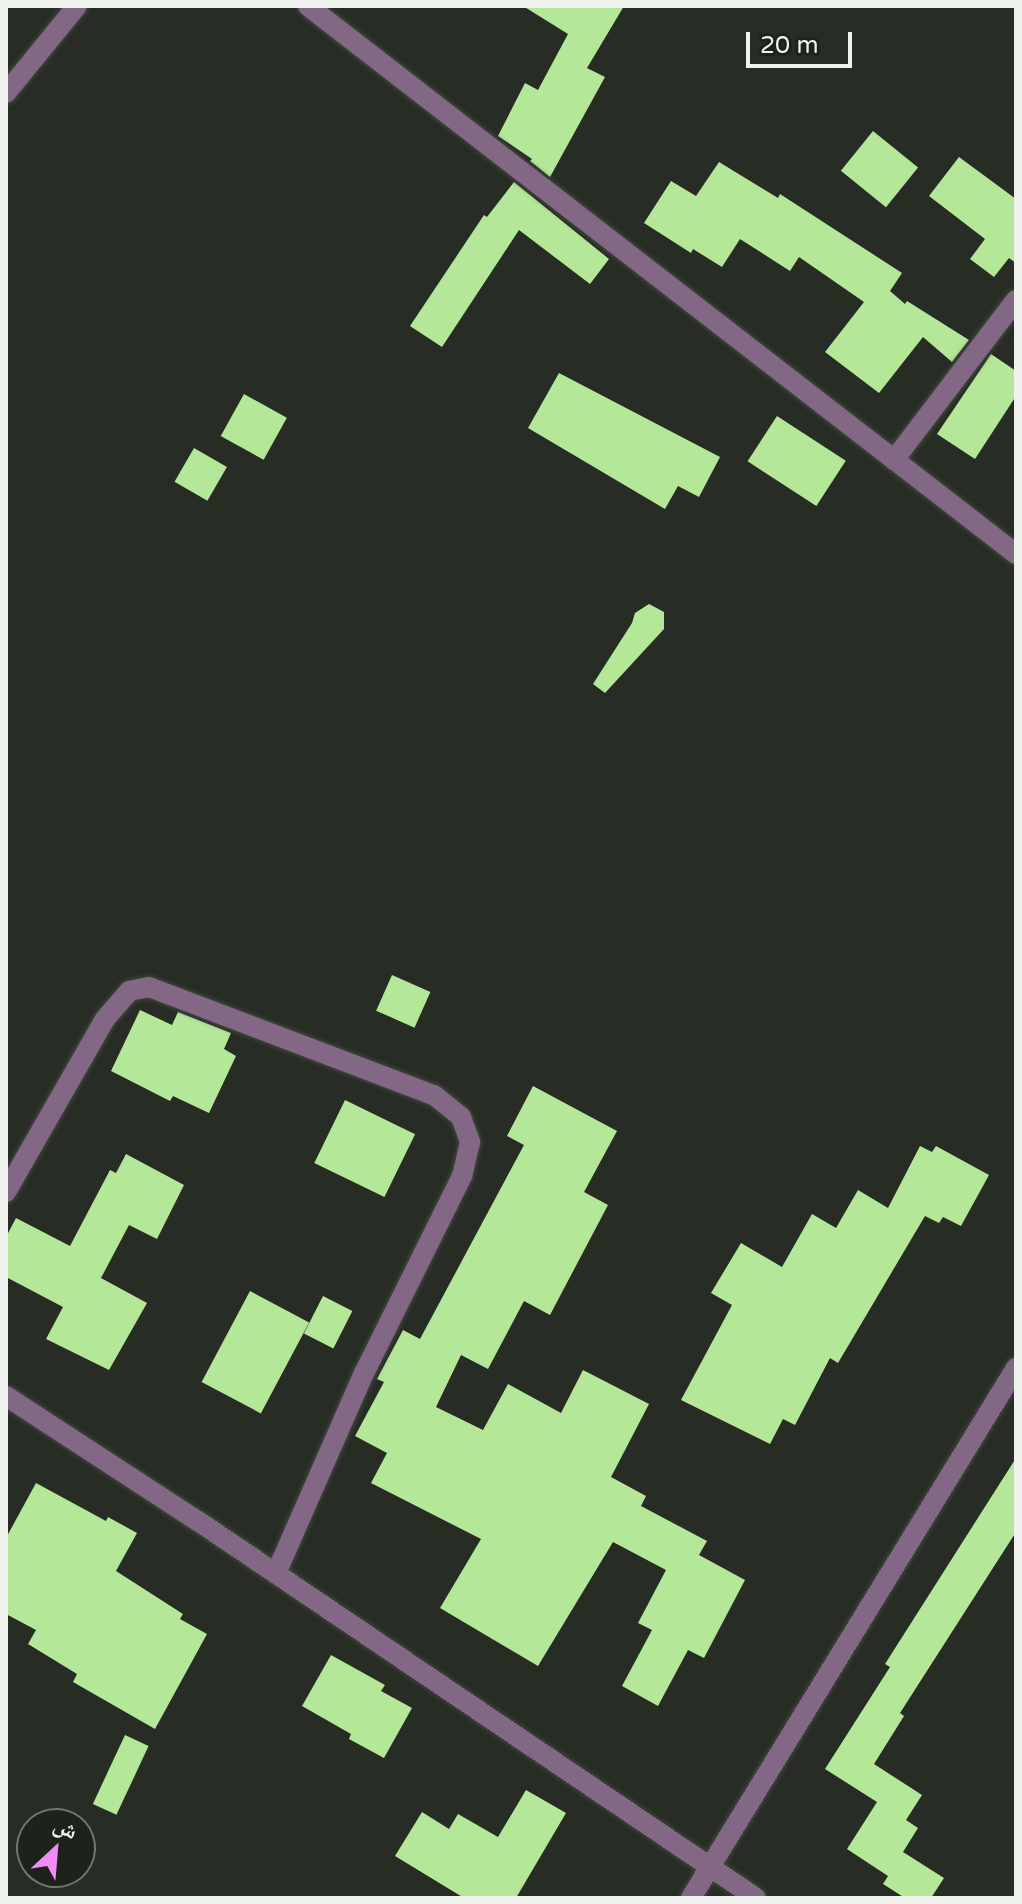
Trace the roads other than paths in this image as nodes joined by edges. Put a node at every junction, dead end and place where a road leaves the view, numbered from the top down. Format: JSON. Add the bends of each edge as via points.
{"nodes":[{"id":1,"x":77,"y":6,"type":"edge"},
{"id":2,"x":308,"y":6,"type":"edge"},
{"id":3,"x":6,"y":93,"type":"edge"},
{"id":4,"x":1016,"y":300,"type":"edge"},
{"id":5,"x":894,"y":460,"type":"junction"},
{"id":6,"x":1016,"y":554,"type":"edge"},
{"id":7,"x":6,"y":1192,"type":"edge"},
{"id":8,"x":1016,"y":1368,"type":"edge"},
{"id":9,"x":6,"y":1396,"type":"edge"},
{"id":10,"x":276,"y":1573,"type":"junction"},
{"id":11,"x":710,"y":1868,"type":"junction"},
{"id":12,"x":691,"y":1898,"type":"edge"},
{"id":13,"x":756,"y":1898,"type":"edge"}],
"edges":[{"from":1,"to":3,"type":"street"},
{"from":2,"to":5,"type":"street"},
{"from":4,"to":5,"type":"street"},
{"from":5,"to":6,"type":"street"},
{"from":7,"to":10,"type":"street","via":[[105,1019],[129,991],[149,987],[434,1095],[461,1117],[470,1142],[462,1176],[364,1373]]},
{"from":8,"to":11,"type":"street"},
{"from":9,"to":10,"type":"street"},
{"from":10,"to":11,"type":"street"},
{"from":11,"to":12,"type":"street"},
{"from":11,"to":13,"type":"street"}]}
